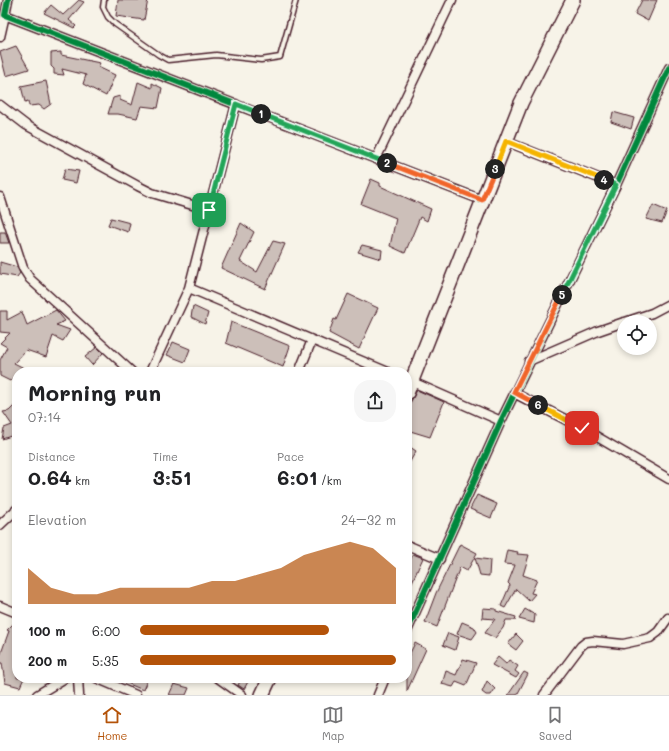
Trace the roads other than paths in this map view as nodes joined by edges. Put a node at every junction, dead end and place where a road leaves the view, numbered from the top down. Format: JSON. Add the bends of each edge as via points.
{"nodes":[{"id":1,"x":8,"y":0,"type":"edge"},
{"id":2,"x":104,"y":0,"type":"edge"},
{"id":3,"x":296,"y":0,"type":"edge"},
{"id":4,"x":452,"y":0,"type":"edge"},
{"id":5,"x":573,"y":0,"type":"edge"},
{"id":6,"x":5,"y":15,"type":"junction"},
{"id":7,"x":0,"y":37,"type":"edge"},
{"id":8,"x":669,"y":68,"type":"edge"},
{"id":9,"x":236,"y":104,"type":"junction"},
{"id":10,"x":0,"y":105,"type":"edge"},
{"id":11,"x":506,"y":141,"type":"junction"},
{"id":12,"x":376,"y":159,"type":"junction"},
{"id":13,"x":616,"y":185,"type":"junction"},
{"id":14,"x":0,"y":197,"type":"edge"},
{"id":15,"x":482,"y":200,"type":"junction"},
{"id":16,"x":209,"y":210,"type":"junction"},
{"id":17,"x":189,"y":288,"type":"junction"},
{"id":18,"x":669,"y":304,"type":"edge"},
{"id":19,"x":646,"y":315,"type":"edge"},
{"id":20,"x":617,"y":325,"type":"edge"},
{"id":21,"x":312,"y":340,"type":"junction"},
{"id":22,"x":529,"y":361,"type":"junction"},
{"id":23,"x":127,"y":367,"type":"edge"},
{"id":24,"x":152,"y":367,"type":"edge"},
{"id":25,"x":301,"y":367,"type":"edge"},
{"id":26,"x":376,"y":367,"type":"edge"},
{"id":27,"x":412,"y":377,"type":"edge"},
{"id":28,"x":412,"y":386,"type":"edge"},
{"id":29,"x":514,"y":392,"type":"junction"},
{"id":30,"x":501,"y":421,"type":"junction"},
{"id":31,"x":669,"y":479,"type":"edge"},
{"id":32,"x":12,"y":514,"type":"edge"},
{"id":33,"x":0,"y":525,"type":"edge"},
{"id":34,"x":412,"y":546,"type":"edge"},
{"id":35,"x":440,"y":559,"type":"junction"},
{"id":36,"x":0,"y":606,"type":"edge"},
{"id":37,"x":12,"y":611,"type":"edge"},
{"id":38,"x":668,"y":618,"type":"dead end"},
{"id":39,"x":412,"y":620,"type":"edge"},
{"id":40,"x":57,"y":683,"type":"edge"},
{"id":41,"x":78,"y":683,"type":"edge"},
{"id":42,"x":108,"y":683,"type":"edge"},
{"id":43,"x":225,"y":683,"type":"edge"},
{"id":44,"x":268,"y":683,"type":"edge"},
{"id":45,"x":383,"y":683,"type":"edge"},
{"id":46,"x":37,"y":695,"type":"edge"},
{"id":47,"x":78,"y":695,"type":"edge"},
{"id":48,"x":136,"y":695,"type":"edge"},
{"id":49,"x":242,"y":695,"type":"edge"},
{"id":50,"x":262,"y":695,"type":"edge"},
{"id":51,"x":378,"y":695,"type":"edge"},
{"id":52,"x":544,"y":695,"type":"edge"}],
"edges":[{"from":1,"to":6,"type":"street"},
{"from":2,"to":3,"type":"lane","via":[[108,17],[114,24],[168,60],[216,55],[261,60],[280,57]]},
{"from":4,"to":12,"type":"street"},
{"from":5,"to":11,"type":"main road","via":[[521,103]]},
{"from":6,"to":7,"type":"street"},
{"from":6,"to":9,"type":"street"},
{"from":8,"to":13,"type":"street"},
{"from":9,"to":12,"type":"street"},
{"from":9,"to":16,"type":"street"},
{"from":10,"to":16,"type":"street","via":[[26,125],[138,186]]},
{"from":11,"to":13,"type":"street"},
{"from":11,"to":15,"type":"main road"},
{"from":12,"to":15,"type":"street"},
{"from":13,"to":22,"type":"street"},
{"from":14,"to":23,"type":"street","via":[[23,268],[30,279]]},
{"from":15,"to":27,"type":"main road"},
{"from":16,"to":17,"type":"street"},
{"from":17,"to":21,"type":"street"},
{"from":17,"to":24,"type":"street"},
{"from":18,"to":19,"type":"street"},
{"from":20,"to":22,"type":"street"},
{"from":21,"to":25,"type":"street"},
{"from":21,"to":26,"type":"street"},
{"from":22,"to":29,"type":"street"},
{"from":28,"to":30,"type":"street"},
{"from":29,"to":30,"type":"street"},
{"from":29,"to":31,"type":"street"},
{"from":30,"to":35,"type":"street"},
{"from":32,"to":33,"type":"street"},
{"from":34,"to":35,"type":"street"},
{"from":35,"to":39,"type":"street"},
{"from":36,"to":37,"type":"street"},
{"from":38,"to":52,"type":"street","via":[[658,632],[637,642],[586,642]]},
{"from":40,"to":46,"type":"street"},
{"from":41,"to":47,"type":"street"},
{"from":42,"to":48,"type":"street"},
{"from":43,"to":49,"type":"street"},
{"from":44,"to":50,"type":"main road"},
{"from":45,"to":51,"type":"street"}]}
